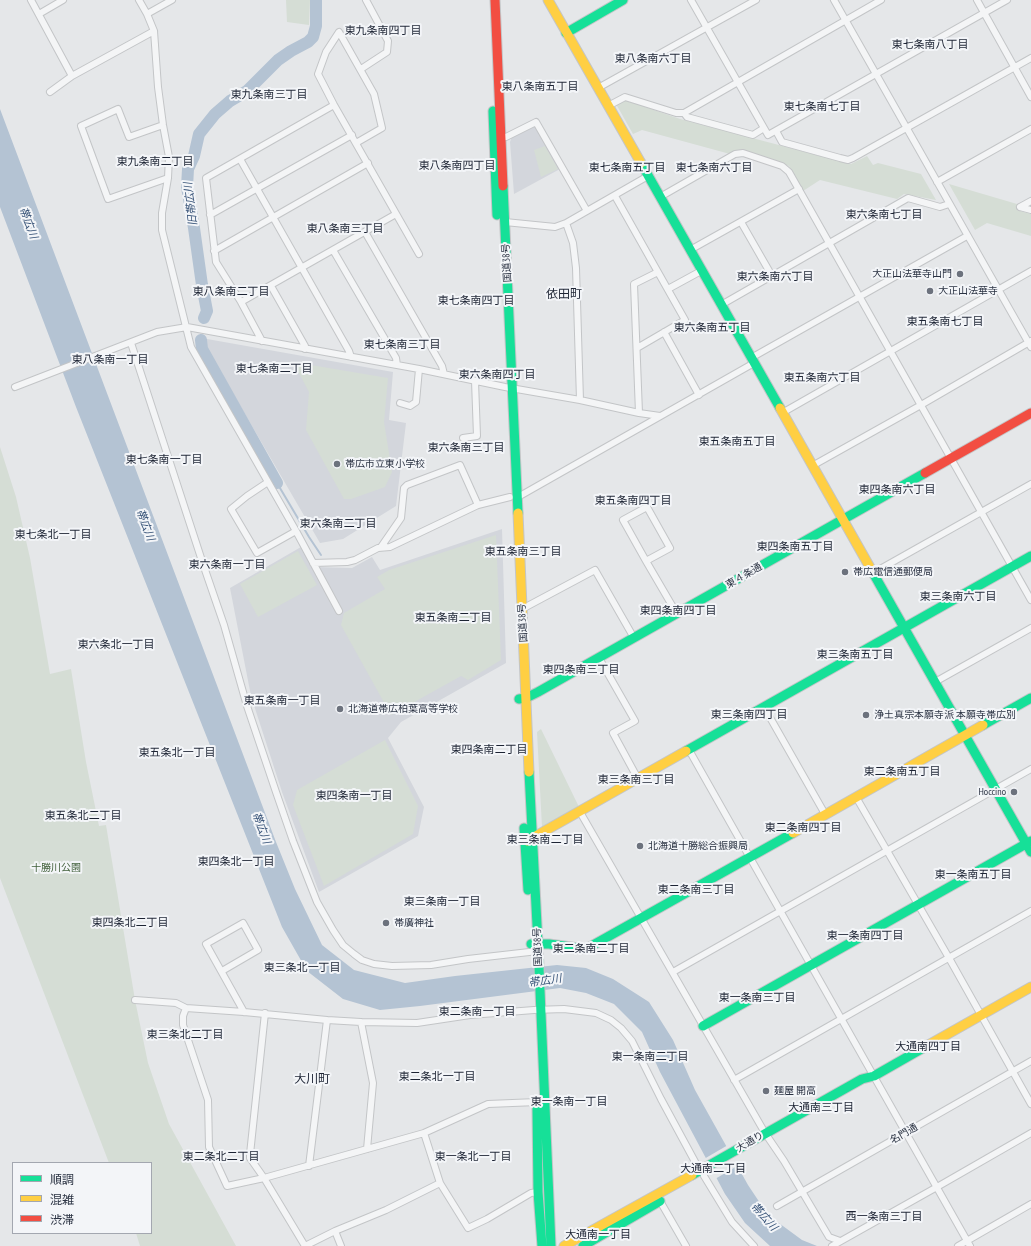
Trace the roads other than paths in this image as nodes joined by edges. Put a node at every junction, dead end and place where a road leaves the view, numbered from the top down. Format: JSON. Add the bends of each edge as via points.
{"nodes":[{"id":1,"x":31,"y":0,"type":"edge"},
{"id":2,"x":63,"y":0,"type":"edge"},
{"id":3,"x":139,"y":0,"type":"edge"},
{"id":4,"x":172,"y":0,"type":"edge"},
{"id":5,"x":366,"y":0,"type":"edge"},
{"id":6,"x":488,"y":0,"type":"edge"},
{"id":7,"x":495,"y":0,"type":"edge"},
{"id":8,"x":548,"y":0,"type":"edge"},
{"id":9,"x":623,"y":0,"type":"edge"},
{"id":10,"x":691,"y":0,"type":"edge"},
{"id":11,"x":756,"y":0,"type":"edge"},
{"id":12,"x":834,"y":0,"type":"edge"},
{"id":13,"x":881,"y":0,"type":"edge"},
{"id":14,"x":977,"y":0,"type":"edge"},
{"id":15,"x":1008,"y":0,"type":"edge"},
{"id":16,"x":984,"y":13,"type":"junction"},
{"id":17,"x":38,"y":14,"type":"junction"},
{"id":18,"x":147,"y":14,"type":"junction"},
{"id":19,"x":845,"y":20,"type":"junction"},
{"id":20,"x":707,"y":28,"type":"junction"},
{"id":21,"x":154,"y":32,"type":"junction"},
{"id":22,"x":566,"y":33,"type":"junction"},
{"id":23,"x":1031,"y":58,"type":"edge"},
{"id":24,"x":1014,"y":67,"type":"junction"},
{"id":25,"x":361,"y":69,"type":"junction"},
{"id":26,"x":876,"y":74,"type":"junction"},
{"id":27,"x":72,"y":76,"type":"junction"},
{"id":28,"x":737,"y":82,"type":"junction"},
{"id":29,"x":598,"y":88,"type":"junction"},
{"id":30,"x":50,"y":92,"type":"dead end"},
{"id":31,"x":1031,"y":96,"type":"edge"},
{"id":32,"x":334,"y":105,"type":"junction"},
{"id":33,"x":608,"y":106,"type":"junction"},
{"id":34,"x":684,"y":113,"type":"junction"},
{"id":35,"x":163,"y":124,"type":"junction"},
{"id":36,"x":764,"y":128,"type":"junction"},
{"id":37,"x":906,"y":129,"type":"junction"},
{"id":38,"x":1031,"y":129,"type":"edge"},
{"id":39,"x":776,"y":131,"type":"junction"},
{"id":40,"x":352,"y":136,"type":"junction"},
{"id":41,"x":501,"y":137,"type":"junction"},
{"id":42,"x":356,"y":143,"type":"junction"},
{"id":43,"x":240,"y":159,"type":"junction"},
{"id":44,"x":368,"y":163,"type":"junction"},
{"id":45,"x":648,"y":176,"type":"junction"},
{"id":46,"x":168,"y":178,"type":"junction"},
{"id":47,"x":937,"y":182,"type":"junction"},
{"id":48,"x":257,"y":189,"type":"junction"},
{"id":49,"x":798,"y":189,"type":"junction"},
{"id":50,"x":615,"y":196,"type":"junction"},
{"id":51,"x":660,"y":197,"type":"junction"},
{"id":52,"x":1031,"y":201,"type":"edge"},
{"id":53,"x":949,"y":204,"type":"junction"},
{"id":54,"x":1031,"y":210,"type":"edge"},
{"id":55,"x":586,"y":211,"type":"junction"},
{"id":56,"x":396,"y":214,"type":"junction"},
{"id":57,"x":210,"y":215,"type":"junction"},
{"id":58,"x":273,"y":217,"type":"junction"},
{"id":59,"x":505,"y":222,"type":"junction"},
{"id":60,"x":741,"y":222,"type":"junction"},
{"id":61,"x":566,"y":223,"type":"junction"},
{"id":62,"x":365,"y":232,"type":"junction"},
{"id":63,"x":967,"y":236,"type":"junction"},
{"id":64,"x":829,"y":243,"type":"junction"},
{"id":65,"x":333,"y":250,"type":"junction"},
{"id":66,"x":690,"y":250,"type":"junction"},
{"id":67,"x":214,"y":251,"type":"junction"},
{"id":68,"x":419,"y":254,"type":"dead end"},
{"id":69,"x":302,"y":267,"type":"junction"},
{"id":70,"x":701,"y":271,"type":"junction"},
{"id":71,"x":1031,"y":271,"type":"edge"},
{"id":72,"x":658,"y":272,"type":"junction"},
{"id":73,"x":772,"y":276,"type":"junction"},
{"id":74,"x":270,"y":286,"type":"junction"},
{"id":75,"x":668,"y":289,"type":"junction"},
{"id":76,"x":998,"y":290,"type":"junction"},
{"id":77,"x":860,"y":297,"type":"junction"},
{"id":78,"x":241,"y":302,"type":"junction"},
{"id":79,"x":721,"y":305,"type":"junction"},
{"id":80,"x":187,"y":328,"type":"junction"},
{"id":81,"x":664,"y":332,"type":"junction"},
{"id":82,"x":262,"y":341,"type":"junction"},
{"id":83,"x":129,"y":343,"type":"junction"},
{"id":84,"x":1030,"y":343,"type":"edge"},
{"id":85,"x":637,"y":348,"type":"junction"},
{"id":86,"x":305,"y":349,"type":"junction"},
{"id":87,"x":890,"y":351,"type":"junction"},
{"id":88,"x":351,"y":358,"type":"junction"},
{"id":89,"x":753,"y":360,"type":"junction"},
{"id":90,"x":397,"y":365,"type":"junction"},
{"id":91,"x":419,"y":370,"type":"junction"},
{"id":92,"x":444,"y":374,"type":"junction"},
{"id":93,"x":475,"y":381,"type":"junction"},
{"id":94,"x":15,"y":386,"type":"dead end"},
{"id":95,"x":509,"y":388,"type":"junction"},
{"id":96,"x":699,"y":395,"type":"junction"},
{"id":97,"x":580,"y":400,"type":"junction"},
{"id":98,"x":400,"y":403,"type":"dead end"},
{"id":99,"x":921,"y":405,"type":"junction"},
{"id":100,"x":639,"y":413,"type":"junction"},
{"id":101,"x":782,"y":413,"type":"junction"},
{"id":102,"x":1031,"y":413,"type":"edge"},
{"id":103,"x":660,"y":416,"type":"junction"},
{"id":104,"x":463,"y":438,"type":"dead end"},
{"id":105,"x":952,"y":458,"type":"junction"},
{"id":106,"x":812,"y":466,"type":"junction"},
{"id":107,"x":268,"y":482,"type":"junction"},
{"id":108,"x":1031,"y":484,"type":"edge"},
{"id":109,"x":514,"y":497,"type":"junction"},
{"id":110,"x":478,"y":505,"type":"junction"},
{"id":111,"x":981,"y":512,"type":"junction"},
{"id":112,"x":843,"y":520,"type":"junction"},
{"id":113,"x":296,"y":531,"type":"junction"},
{"id":114,"x":381,"y":548,"type":"junction"},
{"id":115,"x":1031,"y":556,"type":"edge"},
{"id":116,"x":646,"y":561,"type":"junction"},
{"id":117,"x":313,"y":563,"type":"junction"},
{"id":118,"x":1012,"y":567,"type":"junction"},
{"id":119,"x":873,"y":573,"type":"junction"},
{"id":120,"x":1031,"y":600,"type":"edge"},
{"id":121,"x":522,"y":609,"type":"junction"},
{"id":122,"x":340,"y":611,"type":"dead end"},
{"id":123,"x":677,"y":614,"type":"junction"},
{"id":124,"x":904,"y":628,"type":"junction"},
{"id":125,"x":1031,"y":628,"type":"edge"},
{"id":126,"x":634,"y":638,"type":"junction"},
{"id":127,"x":598,"y":658,"type":"junction"},
{"id":128,"x":935,"y":682,"type":"junction"},
{"id":129,"x":523,"y":698,"type":"junction"},
{"id":130,"x":1031,"y":698,"type":"edge"},
{"id":131,"x":764,"y":707,"type":"junction"},
{"id":132,"x":965,"y":735,"type":"junction"},
{"id":133,"x":689,"y":750,"type":"junction"},
{"id":134,"x":1031,"y":769,"type":"edge"},
{"id":135,"x":638,"y":779,"type":"junction"},
{"id":136,"x":996,"y":788,"type":"junction"},
{"id":137,"x":856,"y":797,"type":"junction"},
{"id":138,"x":580,"y":812,"type":"junction"},
{"id":139,"x":825,"y":814,"type":"junction"},
{"id":140,"x":529,"y":840,"type":"junction"},
{"id":141,"x":1029,"y":846,"type":"edge"},
{"id":142,"x":888,"y":850,"type":"junction"},
{"id":143,"x":750,"y":857,"type":"junction"},
{"id":144,"x":918,"y":904,"type":"junction"},
{"id":145,"x":780,"y":911,"type":"junction"},
{"id":146,"x":1031,"y":911,"type":"edge"},
{"id":147,"x":642,"y":919,"type":"junction"},
{"id":148,"x":535,"y":948,"type":"junction"},
{"id":149,"x":949,"y":958,"type":"junction"},
{"id":150,"x":811,"y":965,"type":"junction"},
{"id":151,"x":222,"y":971,"type":"junction"},
{"id":152,"x":673,"y":972,"type":"junction"},
{"id":153,"x":1031,"y":987,"type":"edge"},
{"id":154,"x":135,"y":1000,"type":"dead end"},
{"id":155,"x":537,"y":1006,"type":"junction"},
{"id":156,"x":186,"y":1008,"type":"junction"},
{"id":157,"x":244,"y":1012,"type":"junction"},
{"id":158,"x":265,"y":1013,"type":"junction"},
{"id":159,"x":981,"y":1015,"type":"junction"},
{"id":160,"x":841,"y":1018,"type":"junction"},
{"id":161,"x":327,"y":1020,"type":"junction"},
{"id":162,"x":361,"y":1022,"type":"junction"},
{"id":163,"x":704,"y":1026,"type":"junction"},
{"id":164,"x":1031,"y":1061,"type":"edge"},
{"id":165,"x":1013,"y":1071,"type":"junction"},
{"id":166,"x":874,"y":1076,"type":"junction"},
{"id":167,"x":734,"y":1080,"type":"junction"},
{"id":168,"x":537,"y":1102,"type":"junction"},
{"id":169,"x":1031,"y":1104,"type":"edge"},
{"id":170,"x":906,"y":1132,"type":"junction"},
{"id":171,"x":424,"y":1133,"type":"junction"},
{"id":172,"x":1031,"y":1133,"type":"edge"},
{"id":173,"x":767,"y":1137,"type":"junction"},
{"id":174,"x":367,"y":1148,"type":"junction"},
{"id":175,"x":309,"y":1166,"type":"junction"},
{"id":176,"x":706,"y":1171,"type":"junction"},
{"id":177,"x":264,"y":1178,"type":"junction"},
{"id":178,"x":440,"y":1183,"type":"junction"},
{"id":179,"x":937,"y":1187,"type":"junction"},
{"id":180,"x":538,"y":1192,"type":"junction"},
{"id":181,"x":802,"y":1192,"type":"junction"},
{"id":182,"x":660,"y":1201,"type":"junction"},
{"id":183,"x":1031,"y":1204,"type":"edge"},
{"id":184,"x":777,"y":1206,"type":"dead end"},
{"id":185,"x":335,"y":1231,"type":"junction"},
{"id":186,"x":840,"y":1241,"type":"junction"},
{"id":187,"x":969,"y":1243,"type":"edge"},
{"id":188,"x":341,"y":1246,"type":"edge"},
{"id":189,"x":542,"y":1246,"type":"edge"},
{"id":190,"x":551,"y":1246,"type":"edge"},
{"id":191,"x":564,"y":1246,"type":"edge"},
{"id":192,"x":582,"y":1246,"type":"edge"},
{"id":193,"x":686,"y":1246,"type":"edge"},
{"id":194,"x":754,"y":1246,"type":"edge"},
{"id":195,"x":832,"y":1246,"type":"edge"},
{"id":196,"x":958,"y":1246,"type":"edge"}],
"edges":[{"from":1,"to":17,"type":"street"},
{"from":2,"to":17,"type":"street"},
{"from":3,"to":18,"type":"street"},
{"from":4,"to":18,"type":"street"},
{"from":5,"to":25,"type":"street","via":[[388,41],[387,52]]},
{"from":6,"to":95,"type":"main road","name":"国道38号"},
{"from":7,"to":41,"type":"main road","name":"国道38号"},
{"from":8,"to":22,"type":"main road"},
{"from":9,"to":22,"type":"main road"},
{"from":10,"to":20,"type":"street"},
{"from":11,"to":20,"type":"street"},
{"from":12,"to":19,"type":"street"},
{"from":13,"to":19,"type":"street"},
{"from":14,"to":16,"type":"street"},
{"from":15,"to":16,"type":"street"},
{"from":16,"to":24,"type":"street"},
{"from":16,"to":26,"type":"street"},
{"from":17,"to":27,"type":"street"},
{"from":18,"to":21,"type":"street"},
{"from":19,"to":26,"type":"street"},
{"from":19,"to":28,"type":"street"},
{"from":20,"to":28,"type":"street"},
{"from":20,"to":29,"type":"street"},
{"from":21,"to":27,"type":"street"},
{"from":21,"to":35,"type":"street"},
{"from":22,"to":29,"type":"main road"},
{"from":23,"to":24,"type":"street"},
{"from":24,"to":31,"type":"street"},
{"from":24,"to":37,"type":"street"},
{"from":25,"to":32,"type":"street","via":[[338,32],[326,52],[318,74]]},
{"from":25,"to":42,"type":"street","via":[[374,94],[382,128]]},
{"from":26,"to":37,"type":"street"},
{"from":26,"to":39,"type":"street"},
{"from":27,"to":30,"type":"street"},
{"from":28,"to":34,"type":"street"},
{"from":28,"to":36,"type":"street"},
{"from":29,"to":33,"type":"main road"},
{"from":32,"to":40,"type":"street"},
{"from":32,"to":43,"type":"street"},
{"from":33,"to":34,"type":"street","via":[[624,97],[676,113]]},
{"from":33,"to":45,"type":"main road"},
{"from":34,"to":36,"type":"street","via":[[687,117],[752,135]]},
{"from":35,"to":46,"type":"street"},
{"from":35,"to":46,"type":"street","via":[[129,137],[118,109],[81,126],[108,199]]},
{"from":36,"to":39,"type":"street","via":[[768,135]]},
{"from":37,"to":39,"type":"street","via":[[848,160],[782,142]]},
{"from":37,"to":47,"type":"street"},
{"from":38,"to":47,"type":"street"},
{"from":40,"to":42,"type":"street"},
{"from":40,"to":48,"type":"street"},
{"from":41,"to":55,"type":"street","via":[[536,122]]},
{"from":41,"to":59,"type":"main road","name":"国道38号"},
{"from":42,"to":44,"type":"street"},
{"from":43,"to":48,"type":"street"},
{"from":43,"to":57,"type":"street","via":[[206,178]]},
{"from":44,"to":56,"type":"street"},
{"from":44,"to":58,"type":"street"},
{"from":45,"to":50,"type":"street"},
{"from":45,"to":51,"type":"main road"},
{"from":46,"to":80,"type":"street","via":[[162,230]]},
{"from":47,"to":53,"type":"street"},
{"from":48,"to":57,"type":"street"},
{"from":48,"to":58,"type":"street"},
{"from":49,"to":51,"type":"street","via":[[789,172],[782,166],[743,153],[735,154]]},
{"from":49,"to":60,"type":"street"},
{"from":49,"to":64,"type":"street"},
{"from":50,"to":55,"type":"street"},
{"from":50,"to":72,"type":"street"},
{"from":51,"to":66,"type":"main road"},
{"from":52,"to":54,"type":"street","via":[[1020,207]]},
{"from":53,"to":63,"type":"street"},
{"from":53,"to":64,"type":"street","via":[[940,207],[908,198]]},
{"from":55,"to":61,"type":"street"},
{"from":56,"to":62,"type":"street"},
{"from":56,"to":68,"type":"street"},
{"from":57,"to":67,"type":"street"},
{"from":58,"to":67,"type":"street"},
{"from":58,"to":69,"type":"street"},
{"from":59,"to":61,"type":"street","via":[[555,227]]},
{"from":59,"to":95,"type":"main road","name":"国道38号"},
{"from":60,"to":66,"type":"street"},
{"from":60,"to":73,"type":"street"},
{"from":61,"to":97,"type":"street","via":[[573,243],[576,268]]},
{"from":62,"to":65,"type":"street"},
{"from":62,"to":92,"type":"street","via":[[442,366]]},
{"from":63,"to":76,"type":"street"},
{"from":63,"to":77,"type":"street"},
{"from":64,"to":73,"type":"street"},
{"from":64,"to":77,"type":"street"},
{"from":65,"to":69,"type":"street"},
{"from":65,"to":90,"type":"street","via":[[396,358]]},
{"from":66,"to":70,"type":"main road"},
{"from":67,"to":78,"type":"street","via":[[216,262]]},
{"from":69,"to":74,"type":"street"},
{"from":69,"to":88,"type":"street"},
{"from":70,"to":75,"type":"street"},
{"from":70,"to":79,"type":"main road"},
{"from":71,"to":76,"type":"street"},
{"from":72,"to":75,"type":"street"},
{"from":72,"to":85,"type":"street","via":[[634,284]]},
{"from":73,"to":79,"type":"street"},
{"from":74,"to":78,"type":"street"},
{"from":74,"to":86,"type":"street"},
{"from":75,"to":81,"type":"street","via":[[685,320]]},
{"from":76,"to":84,"type":"street"},
{"from":76,"to":87,"type":"street"},
{"from":77,"to":87,"type":"street"},
{"from":77,"to":89,"type":"street"},
{"from":78,"to":82,"type":"street"},
{"from":79,"to":89,"type":"main road"},
{"from":80,"to":82,"type":"street"},
{"from":80,"to":83,"type":"street","via":[[157,332]]},
{"from":80,"to":107,"type":"street","via":[[191,347]]},
{"from":81,"to":85,"type":"street"},
{"from":81,"to":96,"type":"street"},
{"from":82,"to":86,"type":"street"},
{"from":83,"to":94,"type":"street"},
{"from":83,"to":148,"type":"street","via":[[224,625],[278,799],[317,902],[343,945],[362,960],[392,966],[431,965]]},
{"from":84,"to":99,"type":"street"},
{"from":85,"to":100,"type":"street"},
{"from":86,"to":88,"type":"street"},
{"from":87,"to":99,"type":"street"},
{"from":87,"to":101,"type":"street"},
{"from":88,"to":90,"type":"street"},
{"from":89,"to":96,"type":"street"},
{"from":89,"to":101,"type":"main road"},
{"from":90,"to":91,"type":"street"},
{"from":91,"to":92,"type":"street"},
{"from":91,"to":98,"type":"street","via":[[416,402],[410,406]]},
{"from":92,"to":93,"type":"street"},
{"from":93,"to":95,"type":"street"},
{"from":93,"to":104,"type":"street","via":[[477,436]]},
{"from":95,"to":97,"type":"street"},
{"from":95,"to":109,"type":"main road","name":"国道38号"},
{"from":96,"to":103,"type":"street"},
{"from":97,"to":100,"type":"street"},
{"from":99,"to":105,"type":"street"},
{"from":99,"to":106,"type":"street"},
{"from":100,"to":103,"type":"street"},
{"from":101,"to":106,"type":"main road"},
{"from":102,"to":105,"type":"main road","name":"東４条通"},
{"from":103,"to":109,"type":"street"},
{"from":105,"to":111,"type":"street"},
{"from":105,"to":112,"type":"main road","name":"東４条通"},
{"from":106,"to":112,"type":"main road"},
{"from":107,"to":113,"type":"street"},
{"from":107,"to":113,"type":"street","via":[[231,509],[257,553]]},
{"from":108,"to":111,"type":"street"},
{"from":109,"to":110,"type":"street"},
{"from":109,"to":121,"type":"main road","name":"国道38号"},
{"from":109,"to":129,"type":"main road","name":"国道38号"},
{"from":110,"to":114,"type":"street","via":[[390,547]]},
{"from":110,"to":114,"type":"street","via":[[460,465],[407,485],[404,488],[401,518]]},
{"from":111,"to":118,"type":"street"},
{"from":111,"to":119,"type":"street"},
{"from":112,"to":119,"type":"main road"},
{"from":112,"to":123,"type":"main road","name":"東４条通"},
{"from":113,"to":117,"type":"street"},
{"from":114,"to":117,"type":"street","via":[[347,562]]},
{"from":115,"to":118,"type":"main road"},
{"from":116,"to":116,"type":"street","via":[[623,520],[647,507],[670,548]]},
{"from":116,"to":123,"type":"street"},
{"from":117,"to":122,"type":"street"},
{"from":118,"to":120,"type":"street"},
{"from":118,"to":124,"type":"main road"},
{"from":119,"to":124,"type":"main road"},
{"from":121,"to":126,"type":"street","via":[[595,570]]},
{"from":121,"to":129,"type":"main road","name":"国道38号"},
{"from":123,"to":126,"type":"main road","name":"東４条通"},
{"from":124,"to":128,"type":"main road"},
{"from":124,"to":131,"type":"main road"},
{"from":125,"to":128,"type":"street"},
{"from":126,"to":127,"type":"main road","name":"東４条通"},
{"from":127,"to":129,"type":"main road","name":"東４条通"},
{"from":127,"to":135,"type":"street","via":[[635,721],[613,734]]},
{"from":128,"to":132,"type":"main road"},
{"from":129,"to":140,"type":"main road","name":"国道38号"},
{"from":130,"to":132,"type":"main road"},
{"from":131,"to":133,"type":"main road"},
{"from":131,"to":139,"type":"street"},
{"from":132,"to":136,"type":"main road"},
{"from":132,"to":137,"type":"main road"},
{"from":133,"to":135,"type":"main road"},
{"from":133,"to":143,"type":"street"},
{"from":134,"to":136,"type":"street"},
{"from":135,"to":138,"type":"main road"},
{"from":136,"to":141,"type":"main road"},
{"from":136,"to":142,"type":"street"},
{"from":137,"to":139,"type":"main road"},
{"from":137,"to":142,"type":"street"},
{"from":138,"to":140,"type":"main road"},
{"from":138,"to":147,"type":"street"},
{"from":139,"to":143,"type":"main road"},
{"from":140,"to":148,"type":"main road","name":"国道38号"},
{"from":141,"to":144,"type":"main road"},
{"from":142,"to":144,"type":"street"},
{"from":142,"to":145,"type":"street"},
{"from":143,"to":145,"type":"street"},
{"from":143,"to":147,"type":"main road"},
{"from":144,"to":149,"type":"street"},
{"from":144,"to":150,"type":"main road"},
{"from":145,"to":150,"type":"street"},
{"from":145,"to":152,"type":"street"},
{"from":146,"to":149,"type":"street"},
{"from":147,"to":148,"type":"main road","via":[[586,949],[549,944]]},
{"from":147,"to":152,"type":"street"},
{"from":148,"to":155,"type":"main road","name":"国道38号"},
{"from":149,"to":159,"type":"street"},
{"from":149,"to":160,"type":"street"},
{"from":150,"to":160,"type":"street"},
{"from":150,"to":163,"type":"main road"},
{"from":151,"to":151,"type":"street","via":[[258,950],[243,924],[206,944]]},
{"from":151,"to":157,"type":"street"},
{"from":152,"to":163,"type":"street"},
{"from":153,"to":159,"type":"main road","name":"大通り"},
{"from":154,"to":156,"type":"street","via":[[176,1003]]},
{"from":155,"to":162,"type":"street","via":[[417,1023]]},
{"from":155,"to":168,"type":"main road","name":"国道38号"},
{"from":155,"to":176,"type":"street","via":[[596,1013],[621,1028],[632,1041],[661,1099]]},
{"from":155,"to":190,"type":"main road","name":"国道38号"},
{"from":156,"to":157,"type":"street"},
{"from":156,"to":177,"type":"street","via":[[183,1025],[208,1100],[209,1148],[227,1186]]},
{"from":157,"to":158,"type":"street"},
{"from":158,"to":161,"type":"street"},
{"from":158,"to":177,"type":"street","via":[[250,1154],[250,1158]]},
{"from":159,"to":165,"type":"street"},
{"from":159,"to":166,"type":"main road","name":"大通り"},
{"from":160,"to":166,"type":"street"},
{"from":160,"to":167,"type":"street"},
{"from":161,"to":162,"type":"street"},
{"from":161,"to":175,"type":"street"},
{"from":162,"to":174,"type":"street","via":[[373,1083]]},
{"from":163,"to":167,"type":"street"},
{"from":164,"to":165,"type":"street","name":"名門通"},
{"from":165,"to":169,"type":"street"},
{"from":165,"to":170,"type":"street","name":"名門通"},
{"from":166,"to":170,"type":"street"},
{"from":166,"to":173,"type":"main road","name":"大通り","via":[[865,1085]]},
{"from":167,"to":173,"type":"street"},
{"from":168,"to":171,"type":"street","via":[[488,1104]]},
{"from":168,"to":180,"type":"main road","name":"国道38号"},
{"from":170,"to":179,"type":"street"},
{"from":170,"to":181,"type":"street","name":"名門通"},
{"from":171,"to":174,"type":"street"},
{"from":171,"to":178,"type":"street"},
{"from":172,"to":179,"type":"street"},
{"from":173,"to":176,"type":"main road","name":"大通り"},
{"from":173,"to":181,"type":"street"},
{"from":174,"to":175,"type":"street"},
{"from":175,"to":177,"type":"street"},
{"from":176,"to":182,"type":"main road","name":"大通り"},
{"from":176,"to":191,"type":"main road","name":"大通り"},
{"from":176,"to":194,"type":"street","via":[[732,1222]]},
{"from":177,"to":185,"type":"street","via":[[305,1246]]},
{"from":178,"to":180,"type":"street","via":[[468,1228],[531,1193]]},
{"from":178,"to":185,"type":"street","via":[[386,1210]]},
{"from":179,"to":186,"type":"street"},
{"from":179,"to":187,"type":"street"},
{"from":180,"to":189,"type":"main road","name":"国道38号"},
{"from":181,"to":184,"type":"street","name":"名門通"},
{"from":181,"to":186,"type":"street","via":[[829,1237]]},
{"from":182,"to":192,"type":"main road","name":"大通り"},
{"from":182,"to":193,"type":"street"},
{"from":183,"to":187,"type":"street"},
{"from":185,"to":188,"type":"street"},
{"from":186,"to":195,"type":"street"},
{"from":187,"to":196,"type":"street"}]}
